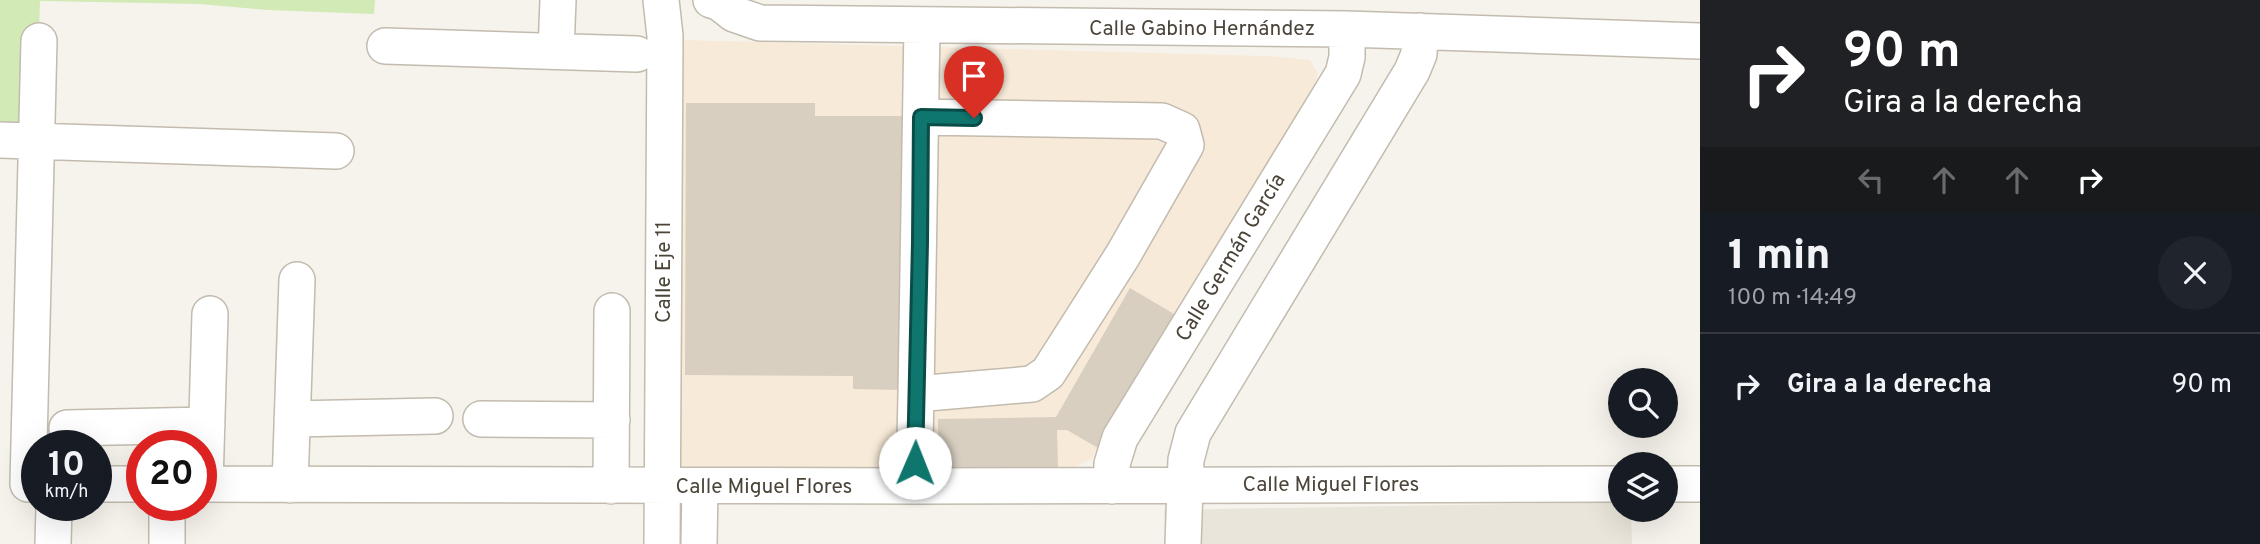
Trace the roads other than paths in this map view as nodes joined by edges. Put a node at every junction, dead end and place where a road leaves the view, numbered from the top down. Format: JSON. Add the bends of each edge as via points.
{"nodes":[{"id":1,"x":558,"y":0,"type":"edge"},
{"id":2,"x":662,"y":0,"type":"edge"},
{"id":3,"x":711,"y":0,"type":"edge"},
{"id":4,"x":922,"y":26,"type":"junction"},
{"id":5,"x":1347,"y":29,"type":"junction"},
{"id":6,"x":1420,"y":31,"type":"junction"},
{"id":7,"x":39,"y":41,"type":"dead end"},
{"id":8,"x":1700,"y":41,"type":"edge"},
{"id":9,"x":385,"y":46,"type":"dead end"},
{"id":10,"x":556,"y":51,"type":"junction"},
{"id":11,"x":637,"y":54,"type":"dead end"},
{"id":12,"x":921,"y":117,"type":"junction"},
{"id":13,"x":0,"y":140,"type":"edge"},
{"id":14,"x":36,"y":142,"type":"junction"},
{"id":15,"x":336,"y":151,"type":"dead end"},
{"id":16,"x":297,"y":280,"type":"dead end"},
{"id":17,"x":612,"y":311,"type":"dead end"},
{"id":18,"x":211,"y":314,"type":"dead end"},
{"id":19,"x":16,"y":329,"type":"edge"},
{"id":20,"x":916,"y":394,"type":"junction"},
{"id":21,"x":435,"y":416,"type":"dead end"},
{"id":22,"x":292,"y":419,"type":"junction"},
{"id":23,"x":481,"y":419,"type":"dead end"},
{"id":24,"x":612,"y":420,"type":"junction"},
{"id":25,"x":207,"y":425,"type":"junction"},
{"id":26,"x":67,"y":428,"type":"dead end"},
{"id":27,"x":25,"y":430,"type":"edge"},
{"id":28,"x":207,"y":430,"type":"edge"},
{"id":29,"x":217,"y":484,"type":"edge"},
{"id":30,"x":1184,"y":484,"type":"junction"},
{"id":31,"x":1608,"y":484,"type":"edge"},
{"id":32,"x":1678,"y":484,"type":"edge"},
{"id":33,"x":1700,"y":484,"type":"edge"},
{"id":34,"x":290,"y":485,"type":"junction"},
{"id":35,"x":1112,"y":485,"type":"junction"},
{"id":36,"x":611,"y":486,"type":"junction"},
{"id":37,"x":662,"y":486,"type":"junction"},
{"id":38,"x":700,"y":486,"type":"junction"},
{"id":39,"x":914,"y":486,"type":"junction"},
{"id":40,"x":43,"y":521,"type":"edge"},
{"id":41,"x":167,"y":521,"type":"edge"},
{"id":42,"x":53,"y":544,"type":"edge"},
{"id":43,"x":167,"y":544,"type":"edge"},
{"id":44,"x":662,"y":544,"type":"edge"},
{"id":45,"x":699,"y":544,"type":"edge"},
{"id":46,"x":1183,"y":544,"type":"edge"}],
"edges":[{"from":1,"to":10,"type":"street"},
{"from":2,"to":37,"type":"street","name":"Calle Eje 11"},
{"from":3,"to":4,"type":"street","name":"Calle Gabino Hernández","via":[[734,15],[760,23]]},
{"from":4,"to":5,"type":"street","name":"Calle Gabino Hernández"},
{"from":4,"to":12,"type":"street"},
{"from":5,"to":6,"type":"street","name":"Calle Gabino Hernández"},
{"from":5,"to":35,"type":"street","name":"Calle Germán García","via":[[1343,74],[1120,438],[1112,464]]},
{"from":6,"to":8,"type":"street","name":"Calle Gabino Hernández"},
{"from":6,"to":30,"type":"street","via":[[1419,54],[1412,71],[1193,433]]},
{"from":7,"to":14,"type":"street"},
{"from":9,"to":10,"type":"street"},
{"from":10,"to":11,"type":"street"},
{"from":12,"to":20,"type":"street"},
{"from":12,"to":20,"type":"street","via":[[1162,121],[1182,130],[1186,145],[1048,373],[1032,384]]},
{"from":13,"to":14,"type":"street"},
{"from":14,"to":15,"type":"street"},
{"from":14,"to":19,"type":"street"},
{"from":16,"to":22,"type":"street"},
{"from":17,"to":24,"type":"street"},
{"from":18,"to":25,"type":"street"},
{"from":19,"to":27,"type":"street"},
{"from":20,"to":39,"type":"street"},
{"from":21,"to":22,"type":"street"},
{"from":22,"to":34,"type":"street"},
{"from":23,"to":24,"type":"street"},
{"from":24,"to":36,"type":"street"},
{"from":25,"to":26,"type":"street"},
{"from":25,"to":28,"type":"street"},
{"from":29,"to":34,"type":"street","name":"Calle Miguel Flores"},
{"from":30,"to":31,"type":"street","name":"Calle Miguel Flores"},
{"from":30,"to":35,"type":"street","name":"Calle Miguel Flores"},
{"from":30,"to":46,"type":"street"},
{"from":32,"to":33,"type":"street"},
{"from":34,"to":36,"type":"street","name":"Calle Miguel Flores"},
{"from":35,"to":39,"type":"street","name":"Calle Miguel Flores"},
{"from":36,"to":37,"type":"street","name":"Calle Miguel Flores"},
{"from":37,"to":38,"type":"street","name":"Calle Miguel Flores"},
{"from":37,"to":44,"type":"street","name":"Calle Eje 11"},
{"from":38,"to":39,"type":"street","name":"Calle Miguel Flores"},
{"from":38,"to":45,"type":"street"},
{"from":40,"to":42,"type":"street"},
{"from":41,"to":43,"type":"street"}]}
